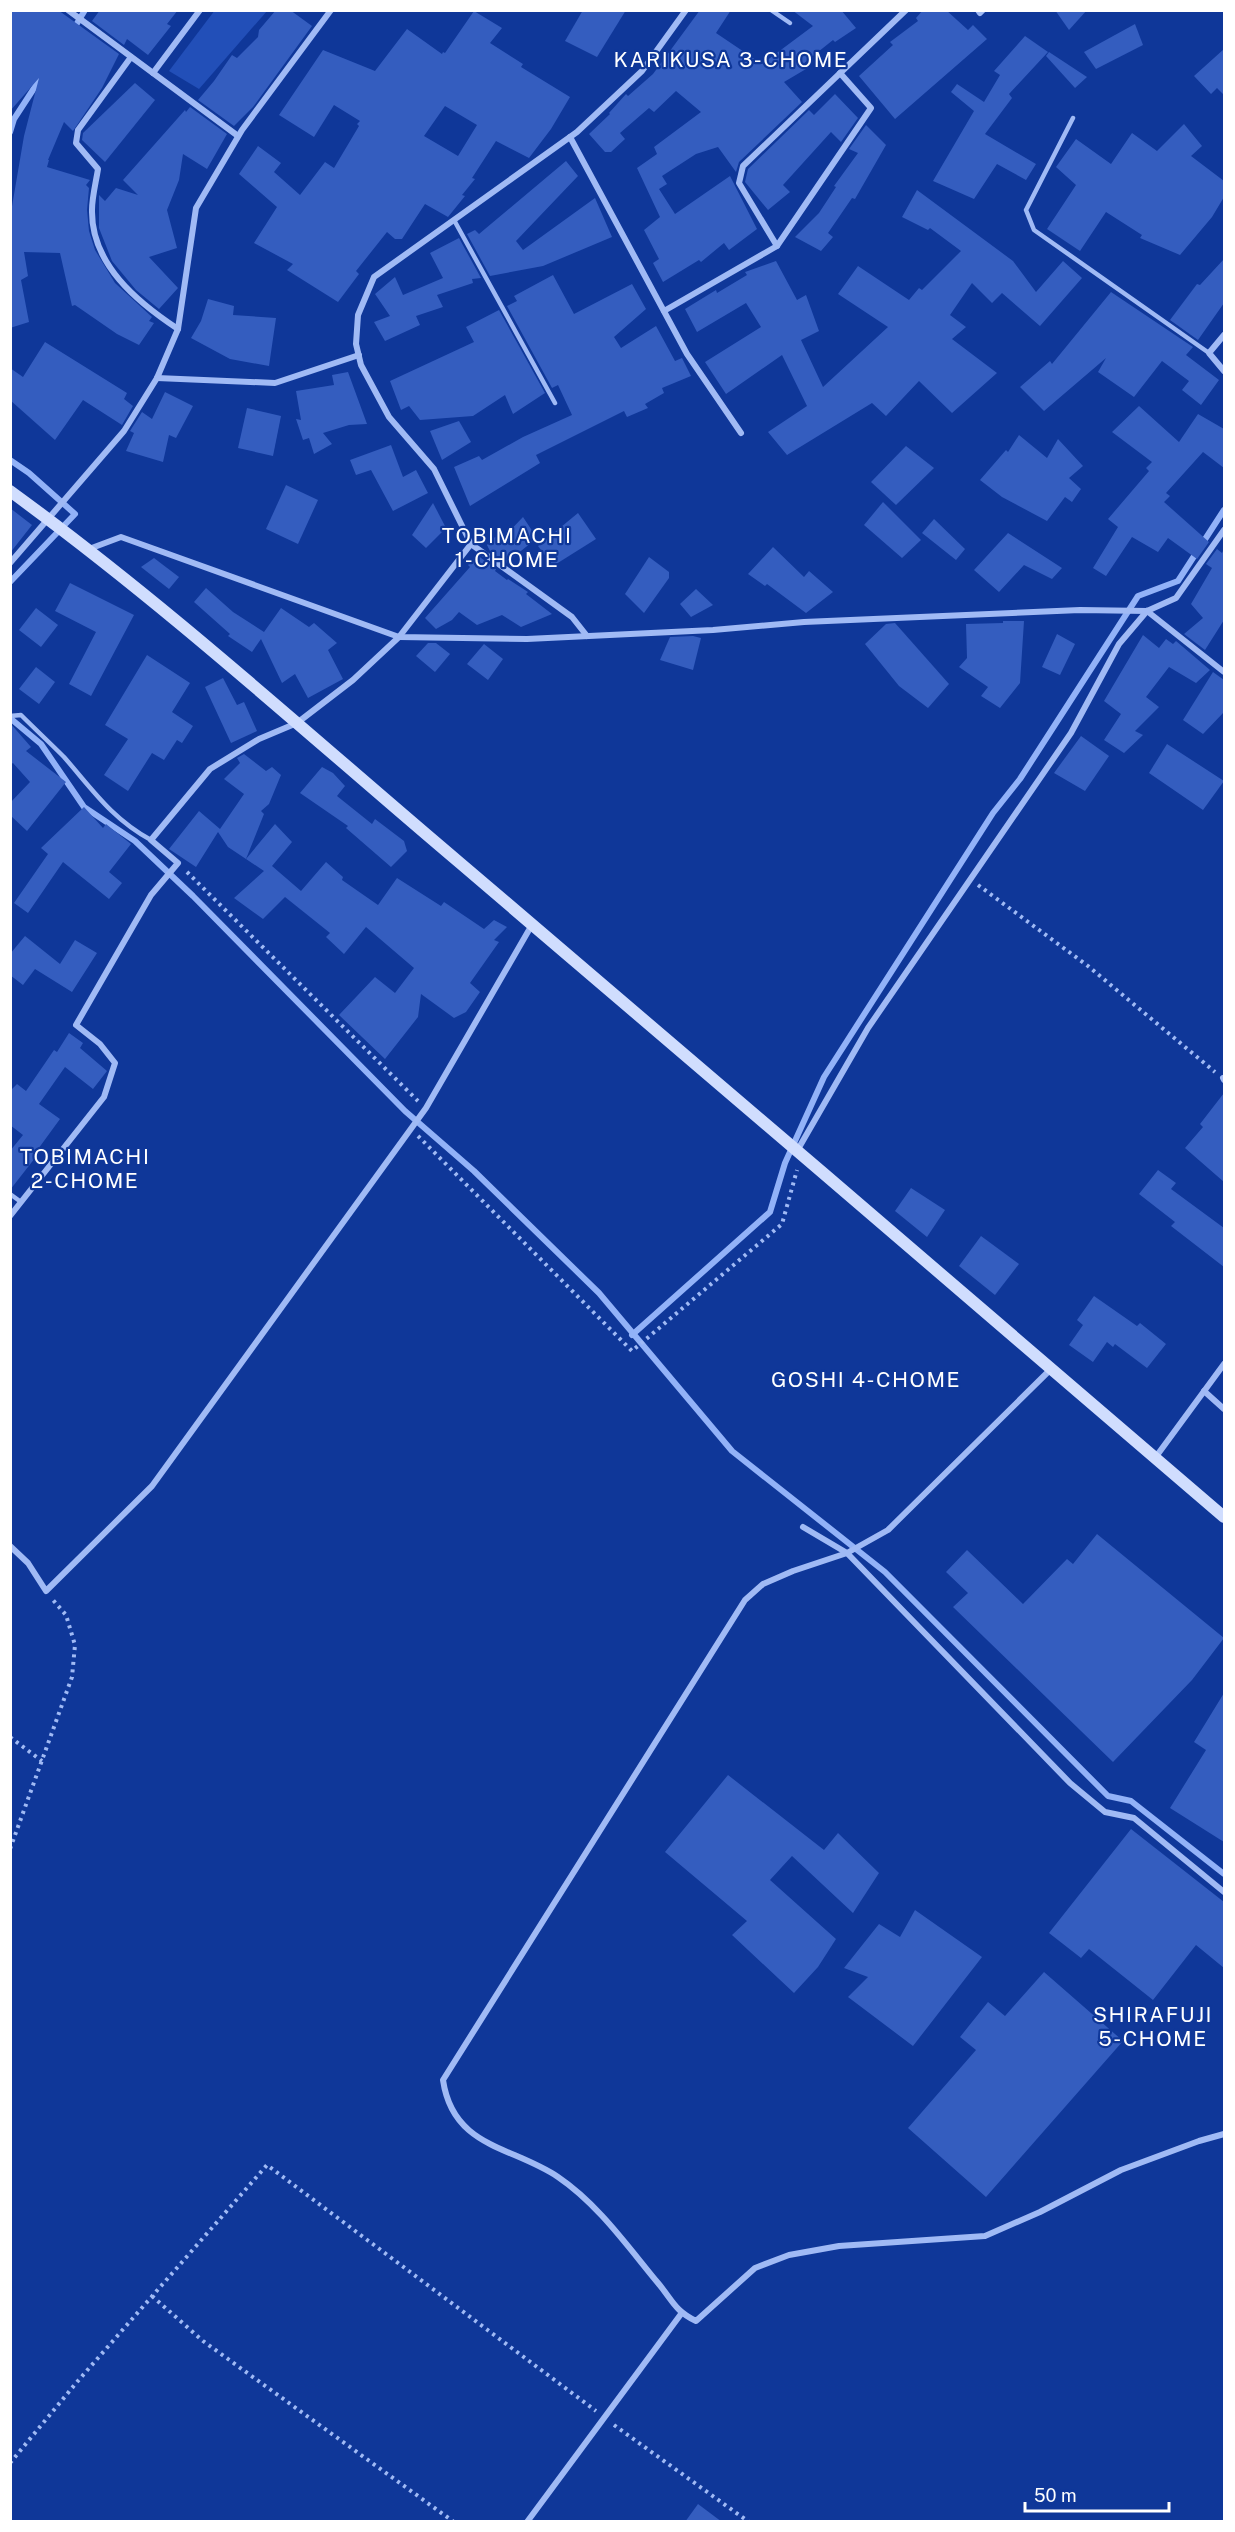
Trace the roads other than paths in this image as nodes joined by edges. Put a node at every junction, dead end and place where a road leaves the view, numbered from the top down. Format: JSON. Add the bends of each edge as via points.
{"nodes":[{"id":1,"x":68,"y":10,"type":"edge"},
{"id":2,"x":200,"y":10,"type":"edge"},
{"id":3,"x":331,"y":10,"type":"edge"},
{"id":4,"x":686,"y":10,"type":"edge"},
{"id":5,"x":771,"y":10,"type":"edge"},
{"id":6,"x":906,"y":10,"type":"edge"},
{"id":7,"x":978,"y":10,"type":"edge"},
{"id":8,"x":983,"y":10,"type":"edge"},
{"id":9,"x":790,"y":23,"type":"dead end"},
{"id":10,"x":131,"y":57,"type":"junction"},
{"id":11,"x":153,"y":73,"type":"junction"},
{"id":12,"x":840,"y":73,"type":"junction"},
{"id":13,"x":1073,"y":118,"type":"dead end"},
{"id":14,"x":238,"y":136,"type":"junction"},
{"id":15,"x":570,"y":137,"type":"junction"},
{"id":16,"x":454,"y":220,"type":"junction"},
{"id":17,"x":777,"y":246,"type":"junction"},
{"id":18,"x":664,"y":311,"type":"junction"},
{"id":19,"x":178,"y":329,"type":"junction"},
{"id":20,"x":1224,"y":335,"type":"edge"},
{"id":21,"x":1209,"y":353,"type":"junction"},
{"id":22,"x":359,"y":355,"type":"junction"},
{"id":23,"x":1224,"y":371,"type":"edge"},
{"id":24,"x":157,"y":378,"type":"junction"},
{"id":25,"x":555,"y":403,"type":"dead end"},
{"id":26,"x":741,"y":433,"type":"dead end"},
{"id":27,"x":10,"y":491,"type":"edge"},
{"id":28,"x":49,"y":519,"type":"junction"},
{"id":29,"x":1224,"y":530,"type":"edge"},
{"id":30,"x":471,"y":544,"type":"junction"},
{"id":31,"x":89,"y":549,"type":"junction"},
{"id":32,"x":10,"y":563,"type":"edge"},
{"id":33,"x":1147,"y":611,"type":"junction"},
{"id":34,"x":587,"y":636,"type":"junction"},
{"id":35,"x":399,"y":637,"type":"junction"},
{"id":36,"x":1224,"y":672,"type":"edge"},
{"id":37,"x":10,"y":716,"type":"edge"},
{"id":38,"x":297,"y":723,"type":"junction"},
{"id":39,"x":151,"y":840,"type":"junction"},
{"id":40,"x":533,"y":922,"type":"junction"},
{"id":41,"x":797,"y":1152,"type":"junction"},
{"id":42,"x":10,"y":1194,"type":"edge"},
{"id":43,"x":21,"y":1202,"type":"junction"},
{"id":44,"x":10,"y":1216,"type":"edge"},
{"id":45,"x":1224,"y":1364,"type":"edge"},
{"id":46,"x":1051,"y":1368,"type":"junction"},
{"id":47,"x":1204,"y":1391,"type":"junction"},
{"id":48,"x":1224,"y":1409,"type":"edge"},
{"id":49,"x":1155,"y":1458,"type":"junction"},
{"id":50,"x":1224,"y":1517,"type":"edge"},
{"id":51,"x":803,"y":1527,"type":"dead end"},
{"id":52,"x":10,"y":1546,"type":"edge"},
{"id":53,"x":847,"y":1553,"type":"junction"},
{"id":54,"x":1224,"y":1892,"type":"edge"},
{"id":55,"x":1224,"y":2134,"type":"edge"},
{"id":56,"x":681,"y":2314,"type":"junction"},
{"id":57,"x":527,"y":2522,"type":"edge"}],
"edges":[{"from":1,"to":10,"type":"street"},
{"from":2,"to":11,"type":"street"},
{"from":3,"to":14,"type":"street"},
{"from":4,"to":15,"type":"street","via":[[642,71]]},
{"from":5,"to":9,"type":"lane"},
{"from":6,"to":12,"type":"street"},
{"from":7,"to":8,"type":"street"},
{"from":10,"to":11,"type":"street"},
{"from":10,"to":19,"type":"street","via":[[78,130],[76,143],[98,169],[92,212],[97,239],[114,277],[151,311]]},
{"from":11,"to":14,"type":"street"},
{"from":12,"to":17,"type":"street","via":[[871,108]]},
{"from":12,"to":17,"type":"street","via":[[743,166],[739,183]]},
{"from":13,"to":21,"type":"lane","via":[[1026,210],[1034,230]]},
{"from":14,"to":19,"type":"street","via":[[196,208]]},
{"from":15,"to":16,"type":"street"},
{"from":15,"to":18,"type":"street"},
{"from":16,"to":22,"type":"street","via":[[374,277],[358,315]]},
{"from":16,"to":25,"type":"lane"},
{"from":17,"to":18,"type":"street"},
{"from":18,"to":26,"type":"street","via":[[687,354]]},
{"from":19,"to":24,"type":"street"},
{"from":20,"to":21,"type":"street"},
{"from":21,"to":23,"type":"street"},
{"from":22,"to":24,"type":"street","via":[[275,383]]},
{"from":22,"to":30,"type":"street","via":[[389,417],[434,469]]},
{"from":24,"to":28,"type":"street","via":[[124,431]]},
{"from":27,"to":28,"type":"street"},
{"from":28,"to":31,"type":"street"},
{"from":28,"to":32,"type":"street"},
{"from":29,"to":33,"type":"street","via":[[1176,598]]},
{"from":30,"to":34,"type":"street","via":[[572,617]]},
{"from":30,"to":35,"type":"street"},
{"from":31,"to":35,"type":"street","via":[[121,537]]},
{"from":31,"to":38,"type":"street"},
{"from":33,"to":34,"type":"street","via":[[1080,610],[804,622]]},
{"from":33,"to":36,"type":"street"},
{"from":33,"to":41,"type":"street","via":[[1119,644],[1071,733],[868,1028]]},
{"from":34,"to":35,"type":"street"},
{"from":35,"to":38,"type":"street","via":[[353,680]]},
{"from":37,"to":39,"type":"lane","via":[[21,715],[98,799]]},
{"from":38,"to":39,"type":"street","via":[[259,739],[210,769]]},
{"from":38,"to":40,"type":"street"},
{"from":39,"to":43,"type":"street","via":[[178,863],[151,895],[75,1025],[100,1044],[115,1063],[104,1097]]},
{"from":40,"to":41,"type":"street"},
{"from":40,"to":52,"type":"street","via":[[426,1108],[152,1486],[46,1591],[28,1563]]},
{"from":41,"to":46,"type":"street"},
{"from":42,"to":43,"type":"lane"},
{"from":43,"to":44,"type":"street"},
{"from":45,"to":47,"type":"street"},
{"from":46,"to":49,"type":"street"},
{"from":46,"to":53,"type":"street","via":[[888,1530]]},
{"from":47,"to":48,"type":"street"},
{"from":47,"to":49,"type":"street"},
{"from":49,"to":50,"type":"street"},
{"from":51,"to":53,"type":"street"},
{"from":53,"to":54,"type":"street","via":[[1070,1783],[1105,1812],[1134,1818]]},
{"from":53,"to":56,"type":"street","via":[[763,1584],[745,1600],[442,2080],[456,2119],[481,2140],[558,2177],[592,2206]]},
{"from":55,"to":56,"type":"street","via":[[1121,2170],[985,2236],[839,2246],[789,2255],[755,2268],[696,2321]]},
{"from":56,"to":57,"type":"street"}]}
